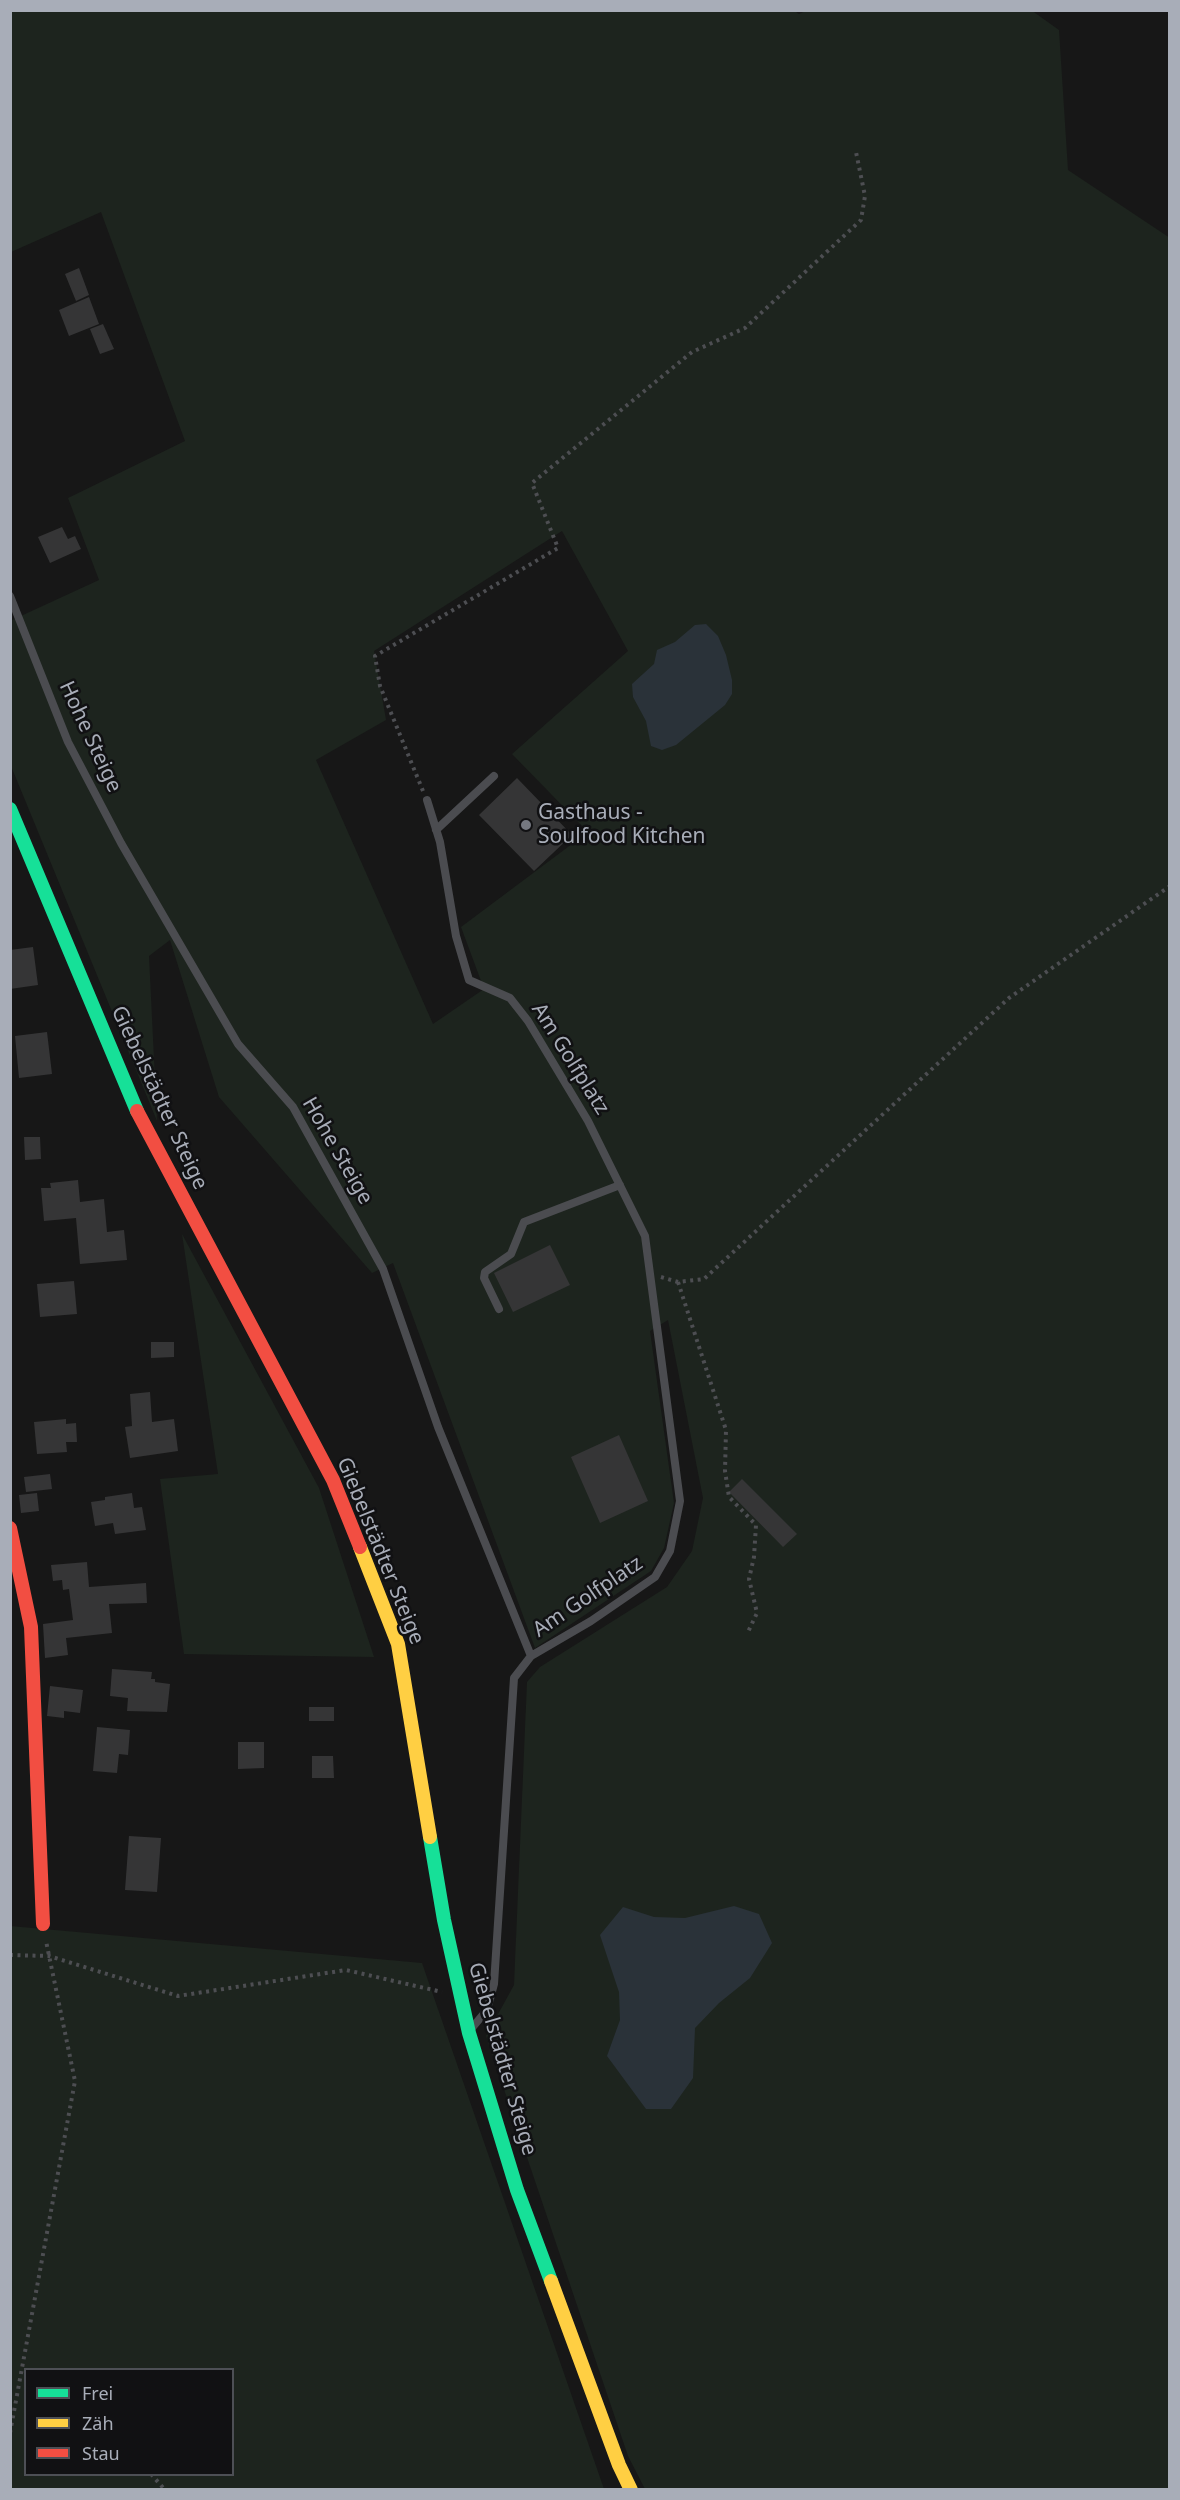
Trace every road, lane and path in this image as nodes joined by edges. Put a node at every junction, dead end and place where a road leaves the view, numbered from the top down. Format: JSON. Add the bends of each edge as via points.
{"nodes":[{"id":1,"x":856,"y":152,"type":"dead end"},
{"id":2,"x":10,"y":596,"type":"edge"},
{"id":3,"x":494,"y":776,"type":"dead end"},
{"id":4,"x":427,"y":800,"type":"joint"},
{"id":5,"x":10,"y":809,"type":"edge"},
{"id":6,"x":436,"y":830,"type":"junction"},
{"id":7,"x":1170,"y":886,"type":"edge"},
{"id":8,"x":620,"y":1185,"type":"junction"},
{"id":9,"x":652,"y":1274,"type":"junction"},
{"id":10,"x":678,"y":1282,"type":"junction"},
{"id":11,"x":498,"y":1309,"type":"dead end"},
{"id":12,"x":10,"y":1528,"type":"edge"},
{"id":13,"x":747,"y":1634,"type":"dead end"},
{"id":14,"x":531,"y":1656,"type":"junction"},
{"id":15,"x":43,"y":1924,"type":"joint"},
{"id":16,"x":10,"y":1955,"type":"edge"},
{"id":17,"x":49,"y":1956,"type":"junction"},
{"id":18,"x":461,"y":1996,"type":"junction"},
{"id":19,"x":469,"y":2033,"type":"junction"},
{"id":20,"x":17,"y":2397,"type":"junction"},
{"id":21,"x":24,"y":2397,"type":"edge"},
{"id":22,"x":10,"y":2433,"type":"edge"},
{"id":23,"x":153,"y":2476,"type":"edge"},
{"id":24,"x":165,"y":2490,"type":"edge"},
{"id":25,"x":631,"y":2490,"type":"edge"}],
"edges":[{"from":1,"to":4,"type":"path","via":[[865,196],[861,220],[745,328],[692,352],[532,483],[558,548],[375,656],[380,687]]},
{"from":2,"to":14,"type":"lane","name":"Hohe Steige","via":[[68,742],[121,843],[238,1044],[293,1107],[383,1269],[438,1427]]},
{"from":3,"to":6,"type":"lane"},
{"from":4,"to":6,"type":"lane","name":"Am Golfplatz"},
{"from":5,"to":18,"type":"main road","name":"Giebelstädter Steige","via":[[146,1131],[333,1480],[398,1644],[444,1920]]},
{"from":6,"to":8,"type":"lane","name":"Am Golfplatz","via":[[456,936],[469,980],[510,998],[528,1021],[588,1121]]},
{"from":7,"to":10,"type":"path","via":[[1009,998],[704,1279]]},
{"from":8,"to":9,"type":"lane","name":"Am Golfplatz","via":[[645,1236]]},
{"from":8,"to":11,"type":"lane","via":[[524,1222],[511,1254],[485,1272]]},
{"from":9,"to":10,"type":"path"},
{"from":9,"to":14,"type":"lane","name":"Am Golfplatz","via":[[680,1501],[670,1551],[655,1577],[591,1622]]},
{"from":10,"to":13,"type":"path","via":[[726,1430],[729,1497],[756,1525],[748,1579],[757,1613]]},
{"from":12,"to":15,"type":"main road","via":[[32,1627]]},
{"from":14,"to":19,"type":"lane","name":"Am Golfplatz","via":[[514,1678],[494,1984],[486,2010]]},
{"from":15,"to":17,"type":"path"},
{"from":16,"to":17,"type":"path"},
{"from":17,"to":18,"type":"path","via":[[178,1996],[346,1970]]},
{"from":17,"to":20,"type":"path","via":[[75,2081]]},
{"from":18,"to":19,"type":"main road","name":"Giebelstädter Steige"},
{"from":19,"to":25,"type":"main road","name":"Giebelstädter Steige","via":[[518,2190]]},
{"from":20,"to":21,"type":"path"},
{"from":20,"to":22,"type":"path"},
{"from":23,"to":24,"type":"path"}]}
